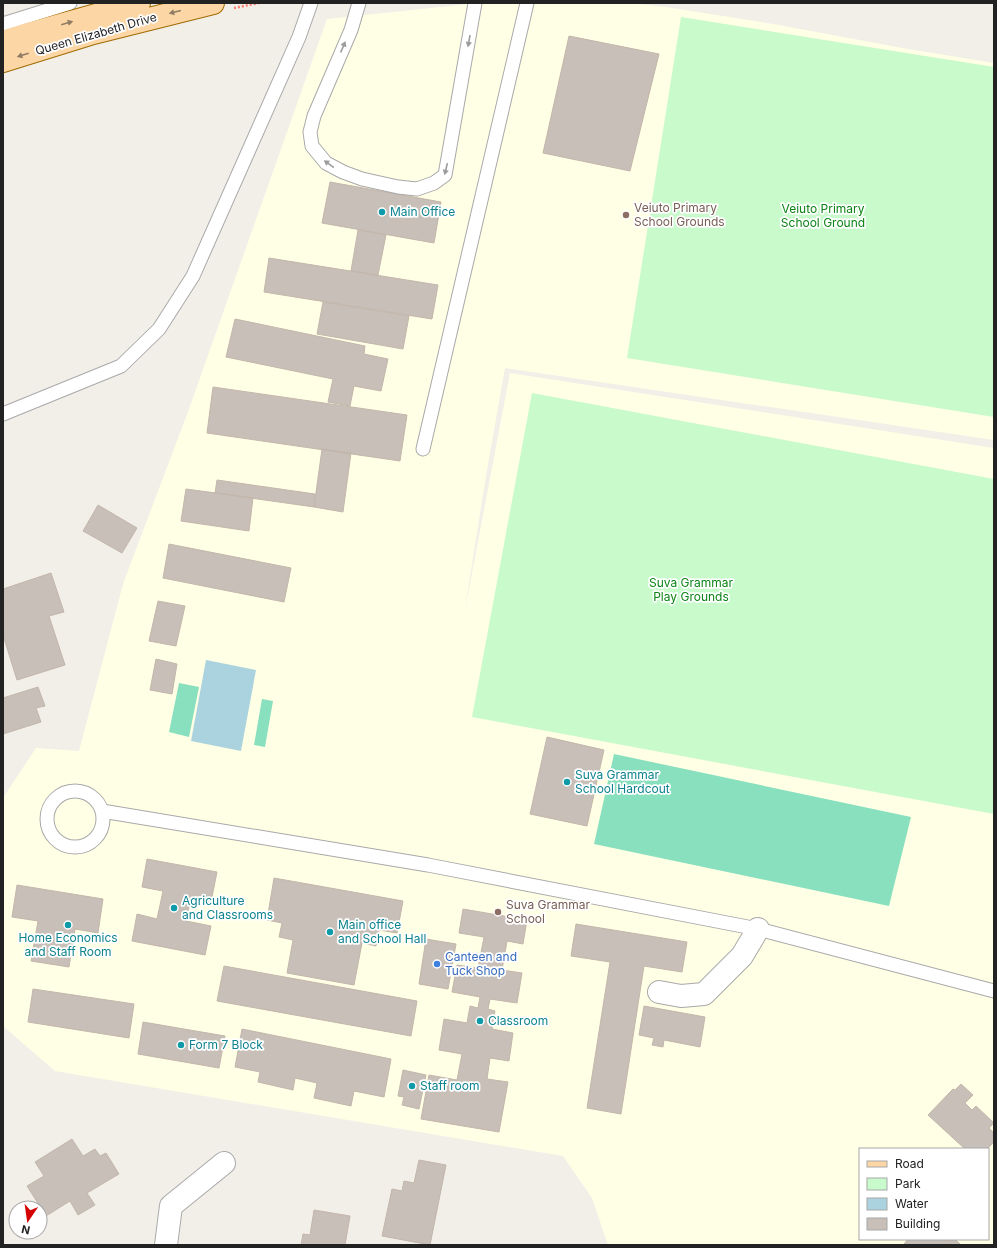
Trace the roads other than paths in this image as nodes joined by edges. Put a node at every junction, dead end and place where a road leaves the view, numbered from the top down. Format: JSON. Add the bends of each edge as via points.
{"nodes":[{"id":1,"x":70,"y":3,"type":"edge"},
{"id":2,"x":139,"y":3,"type":"edge"},
{"id":3,"x":213,"y":3,"type":"edge"},
{"id":4,"x":311,"y":3,"type":"edge"},
{"id":5,"x":359,"y":3,"type":"edge"},
{"id":6,"x":476,"y":3,"type":"edge"},
{"id":7,"x":527,"y":3,"type":"edge"},
{"id":8,"x":3,"y":24,"type":"edge"},
{"id":9,"x":3,"y":42,"type":"edge"},
{"id":10,"x":3,"y":61,"type":"edge"},
{"id":11,"x":3,"y":414,"type":"edge"},
{"id":12,"x":423,"y":449,"type":"dead end"},
{"id":13,"x":102,"y":811,"type":"junction"},
{"id":14,"x":758,"y":929,"type":"junction"},
{"id":15,"x":994,"y":991,"type":"edge"},
{"id":16,"x":659,"y":992,"type":"dead end"},
{"id":17,"x":224,"y":1163,"type":"dead end"},
{"id":18,"x":166,"y":1245,"type":"edge"}],
"edges":[{"from":1,"to":8,"type":"lane"},
{"from":9,"to":2,"type":"main road","name":"Queen Elizabeth Drive","one_way":true},
{"from":3,"to":10,"type":"main road","name":"Queen Elizabeth Drive","one_way":true,"via":[[93,33]]},
{"from":4,"to":11,"type":"lane","via":[[299,37],[193,276],[159,329],[121,366]]},
{"from":6,"to":5,"type":"lane","one_way":true,"via":[[445,175],[434,183],[417,189],[362,179],[343,172],[326,163],[312,146],[310,132],[314,116],[351,30]]},
{"from":7,"to":12,"type":"lane"},
{"from":13,"to":13,"type":"lane","via":[[92,796],[75,790],[58,796],[47,810],[47,827],[57,842],[74,848],[91,843],[102,829]]},
{"from":13,"to":14,"type":"lane","via":[[428,865]]},
{"from":14,"to":15,"type":"lane"},
{"from":14,"to":16,"type":"street","via":[[742,956],[704,994],[681,996]]},
{"from":17,"to":18,"type":"street","via":[[171,1206]]}]}
